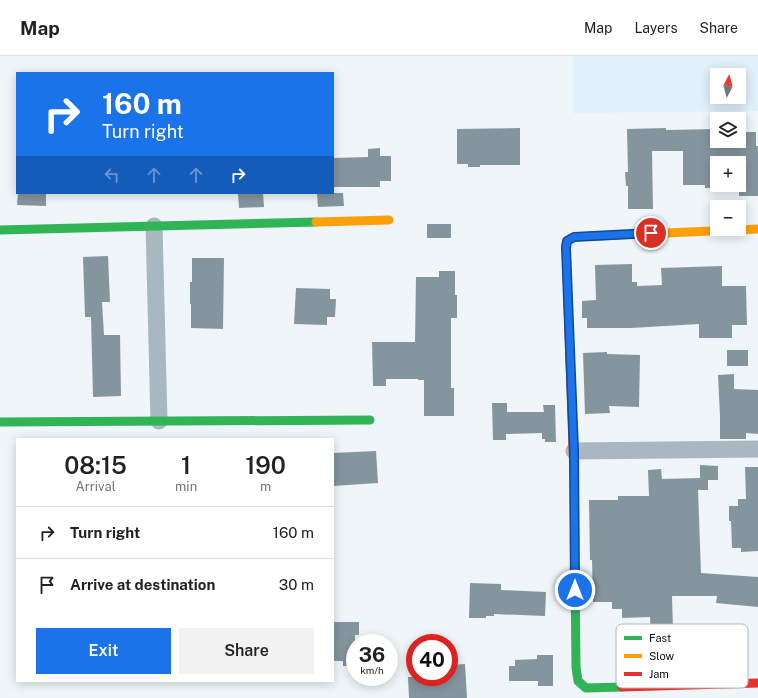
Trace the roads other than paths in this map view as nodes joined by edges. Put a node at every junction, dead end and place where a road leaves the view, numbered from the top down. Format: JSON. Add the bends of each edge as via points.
{"nodes":[{"id":1,"x":389,"y":220,"type":"dead end"},
{"id":2,"x":154,"y":226,"type":"junction"},
{"id":3,"x":758,"y":229,"type":"edge"},
{"id":4,"x":0,"y":230,"type":"edge"},
{"id":5,"x":370,"y":420,"type":"dead end"},
{"id":6,"x":159,"y":421,"type":"junction"},
{"id":7,"x":0,"y":422,"type":"edge"},
{"id":8,"x":758,"y":449,"type":"edge"},
{"id":9,"x":574,"y":451,"type":"junction"},
{"id":10,"x":748,"y":684,"type":"edge"},
{"id":11,"x":758,"y":684,"type":"edge"},
{"id":12,"x":616,"y":687,"type":"edge"}],
"edges":[{"from":1,"to":2,"type":"street"},
{"from":2,"to":4,"type":"street"},
{"from":2,"to":6,"type":"street"},
{"from":3,"to":9,"type":"street","via":[[574,237],[567,241]]},
{"from":5,"to":6,"type":"street"},
{"from":6,"to":7,"type":"street"},
{"from":8,"to":9,"type":"street"},
{"from":9,"to":12,"type":"street","via":[[578,680],[586,688]]},
{"from":10,"to":11,"type":"street"}]}
